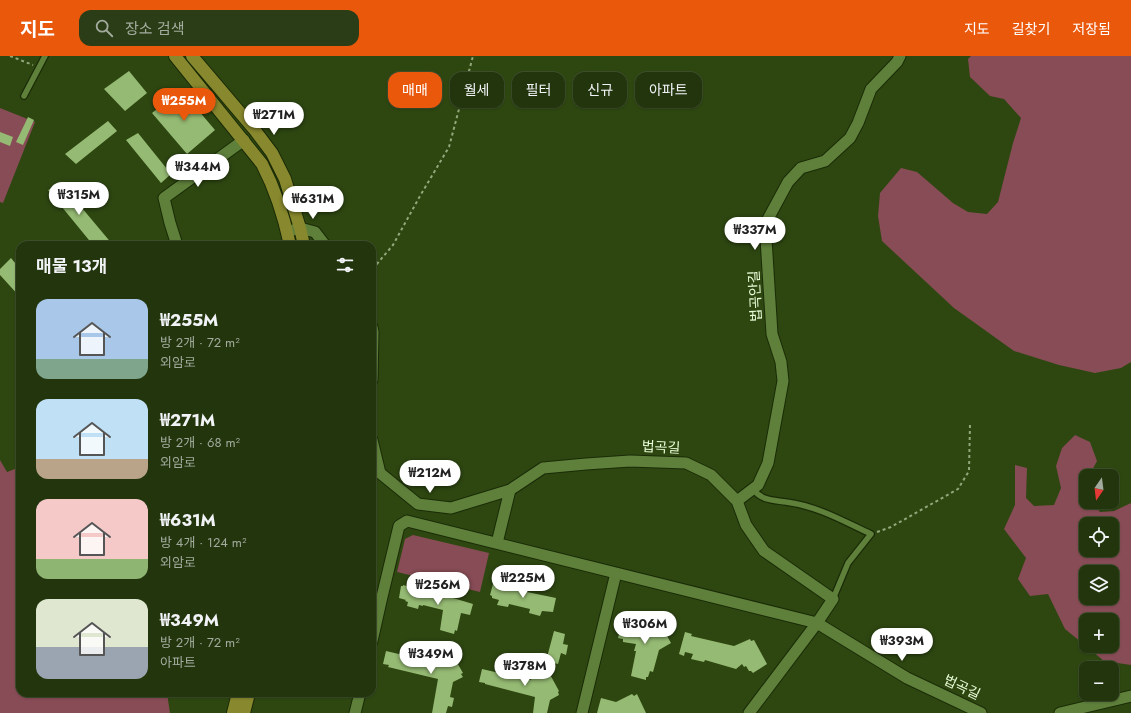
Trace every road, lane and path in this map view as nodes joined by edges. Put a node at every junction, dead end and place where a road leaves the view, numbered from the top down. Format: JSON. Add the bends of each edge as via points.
{"nodes":[{"id":1,"x":10,"y":56,"type":"edge"},
{"id":2,"x":45,"y":56,"type":"edge"},
{"id":3,"x":175,"y":56,"type":"edge"},
{"id":4,"x":192,"y":56,"type":"edge"},
{"id":5,"x":473,"y":56,"type":"edge"},
{"id":6,"x":900,"y":56,"type":"edge"},
{"id":7,"x":38,"y":67,"type":"junction"},
{"id":8,"x":24,"y":96,"type":"dead end"},
{"id":9,"x":244,"y":140,"type":"junction"},
{"id":10,"x":300,"y":228,"type":"junction"},
{"id":11,"x":287,"y":231,"type":"junction"},
{"id":12,"x":176,"y":241,"type":"edge"},
{"id":13,"x":289,"y":241,"type":"edge"},
{"id":14,"x":303,"y":241,"type":"edge"},
{"id":15,"x":322,"y":241,"type":"edge"},
{"id":16,"x":376,"y":265,"type":"edge"},
{"id":17,"x":970,"y":424,"type":"dead end"},
{"id":18,"x":376,"y":456,"type":"edge"},
{"id":19,"x":753,"y":489,"type":"junction"},
{"id":20,"x":510,"y":490,"type":"junction"},
{"id":21,"x":737,"y":501,"type":"junction"},
{"id":22,"x":870,"y":534,"type":"junction"},
{"id":23,"x":497,"y":543,"type":"junction"},
{"id":24,"x":616,"y":573,"type":"junction"},
{"id":25,"x":833,"y":599,"type":"junction"},
{"id":26,"x":377,"y":600,"type":"edge"},
{"id":27,"x":817,"y":623,"type":"junction"},
{"id":28,"x":1131,"y":696,"type":"edge"},
{"id":29,"x":237,"y":697,"type":"edge"},
{"id":30,"x":248,"y":697,"type":"edge"},
{"id":31,"x":359,"y":697,"type":"edge"},
{"id":32,"x":233,"y":713,"type":"edge"},
{"id":33,"x":244,"y":713,"type":"edge"},
{"id":34,"x":355,"y":713,"type":"edge"},
{"id":35,"x":582,"y":713,"type":"edge"},
{"id":36,"x":750,"y":713,"type":"edge"},
{"id":37,"x":981,"y":713,"type":"edge"},
{"id":38,"x":1060,"y":713,"type":"edge"}],
"edges":[{"from":1,"to":7,"type":"path"},
{"from":2,"to":7,"type":"lane"},
{"from":3,"to":9,"type":"main road"},
{"from":4,"to":10,"type":"main road","via":[[272,153],[285,179]]},
{"from":5,"to":16,"type":"path","via":[[449,147],[393,245]]},
{"from":6,"to":19,"type":"street","name":"법곡안길","via":[[871,89],[850,138],[825,161],[801,168],[788,182],[768,219],[766,239],[772,334],[781,362],[783,381],[768,463],[758,485]]},
{"from":7,"to":8,"type":"lane"},
{"from":9,"to":11,"type":"main road","via":[[272,183]]},
{"from":9,"to":12,"type":"street","via":[[164,198]]},
{"from":10,"to":11,"type":"street"},
{"from":10,"to":14,"type":"main road"},
{"from":10,"to":15,"type":"street","via":[[315,232]]},
{"from":11,"to":13,"type":"main road"},
{"from":17,"to":22,"type":"path","via":[[969,471],[958,489],[891,527]]},
{"from":18,"to":20,"type":"street","name":"법곡길","via":[[380,473],[418,504],[451,508]]},
{"from":19,"to":21,"type":"street","name":"법곡안길"},
{"from":19,"to":22,"type":"lane","via":[[757,495],[771,501],[815,508]]},
{"from":20,"to":21,"type":"street","name":"법곡길","via":[[543,468],[630,461],[686,463],[711,475]]},
{"from":20,"to":23,"type":"street"},
{"from":21,"to":25,"type":"street","name":"법곡길","via":[[746,525],[764,551]]},
{"from":22,"to":25,"type":"lane","via":[[848,563]]},
{"from":23,"to":24,"type":"street","name":"법곡길"},
{"from":23,"to":26,"type":"street","via":[[407,521],[399,526]]},
{"from":24,"to":27,"type":"street","name":"법곡길"},
{"from":24,"to":35,"type":"street"},
{"from":25,"to":27,"type":"street"},
{"from":27,"to":36,"type":"street"},
{"from":27,"to":37,"type":"street","name":"법곡길","via":[[907,678]]},
{"from":28,"to":38,"type":"street"},
{"from":29,"to":32,"type":"main road"},
{"from":30,"to":33,"type":"main road"},
{"from":31,"to":34,"type":"street"}]}
